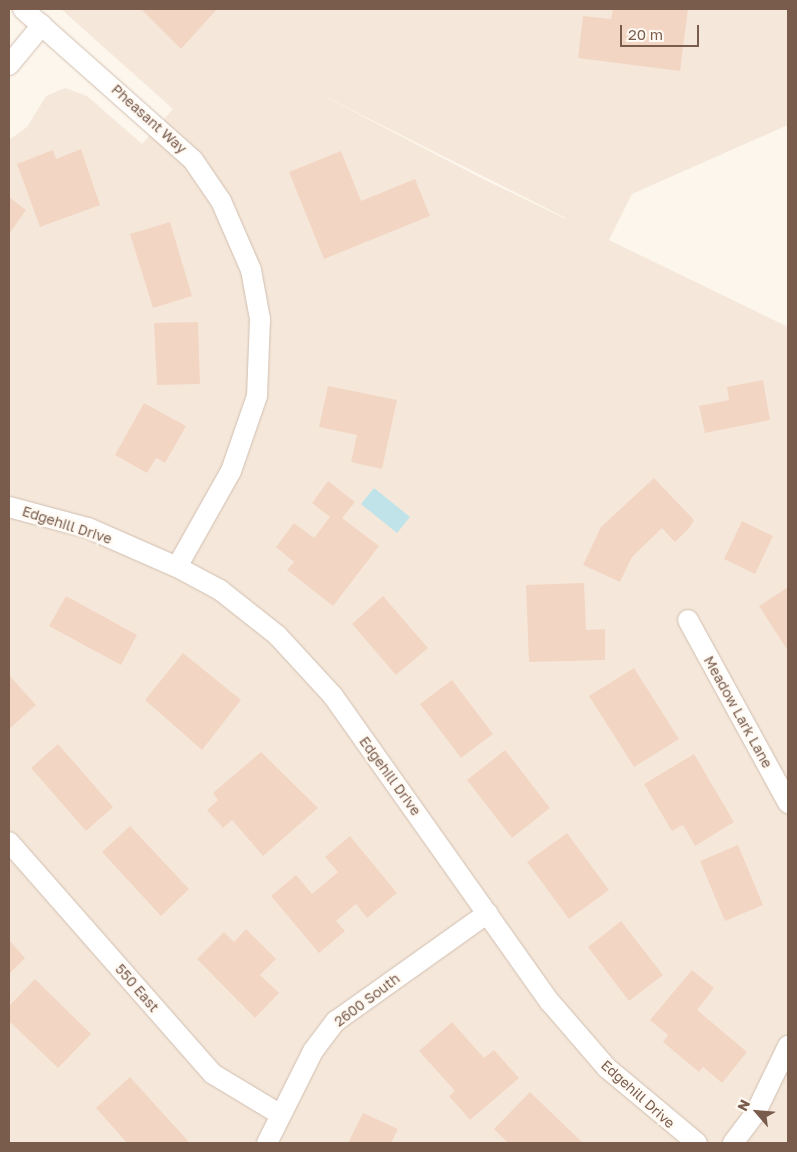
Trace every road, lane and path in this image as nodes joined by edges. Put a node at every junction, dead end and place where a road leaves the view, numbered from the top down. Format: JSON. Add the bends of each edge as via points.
{"nodes":[{"id":1,"x":23,"y":9,"type":"edge"},
{"id":2,"x":42,"y":25,"type":"junction"},
{"id":3,"x":9,"y":65,"type":"edge"},
{"id":4,"x":9,"y":507,"type":"edge"},
{"id":5,"x":177,"y":567,"type":"junction"},
{"id":6,"x":688,"y":620,"type":"dead end"},
{"id":7,"x":788,"y":803,"type":"edge"},
{"id":8,"x":9,"y":842,"type":"edge"},
{"id":9,"x":488,"y":913,"type":"junction"},
{"id":10,"x":788,"y":1046,"type":"edge"},
{"id":11,"x":281,"y":1115,"type":"junction"},
{"id":12,"x":267,"y":1143,"type":"edge"},
{"id":13,"x":696,"y":1143,"type":"edge"},
{"id":14,"x":732,"y":1143,"type":"edge"}],
"edges":[{"from":1,"to":2,"type":"street","name":"Pheasant Way"},
{"from":2,"to":3,"type":"street"},
{"from":2,"to":5,"type":"street","name":"Pheasant Way","via":[[194,160],[232,223],[253,278],[261,344],[253,412],[231,471]]},
{"from":4,"to":5,"type":"street","name":"Edgehill Drive","via":[[88,528]]},
{"from":5,"to":9,"type":"street","name":"Edgehill Drive","via":[[220,590],[303,660]]},
{"from":6,"to":7,"type":"street","name":"Meadow Lark Lane"},
{"from":8,"to":11,"type":"street","name":"550 East","via":[[213,1074]]},
{"from":9,"to":11,"type":"street","name":"2600 South","via":[[336,1022],[313,1050]]},
{"from":9,"to":13,"type":"street","name":"Edgehill Drive","via":[[550,1002],[602,1061]]},
{"from":10,"to":14,"type":"street","via":[[755,1114]]},
{"from":11,"to":12,"type":"street","name":"2600 South"}]}
